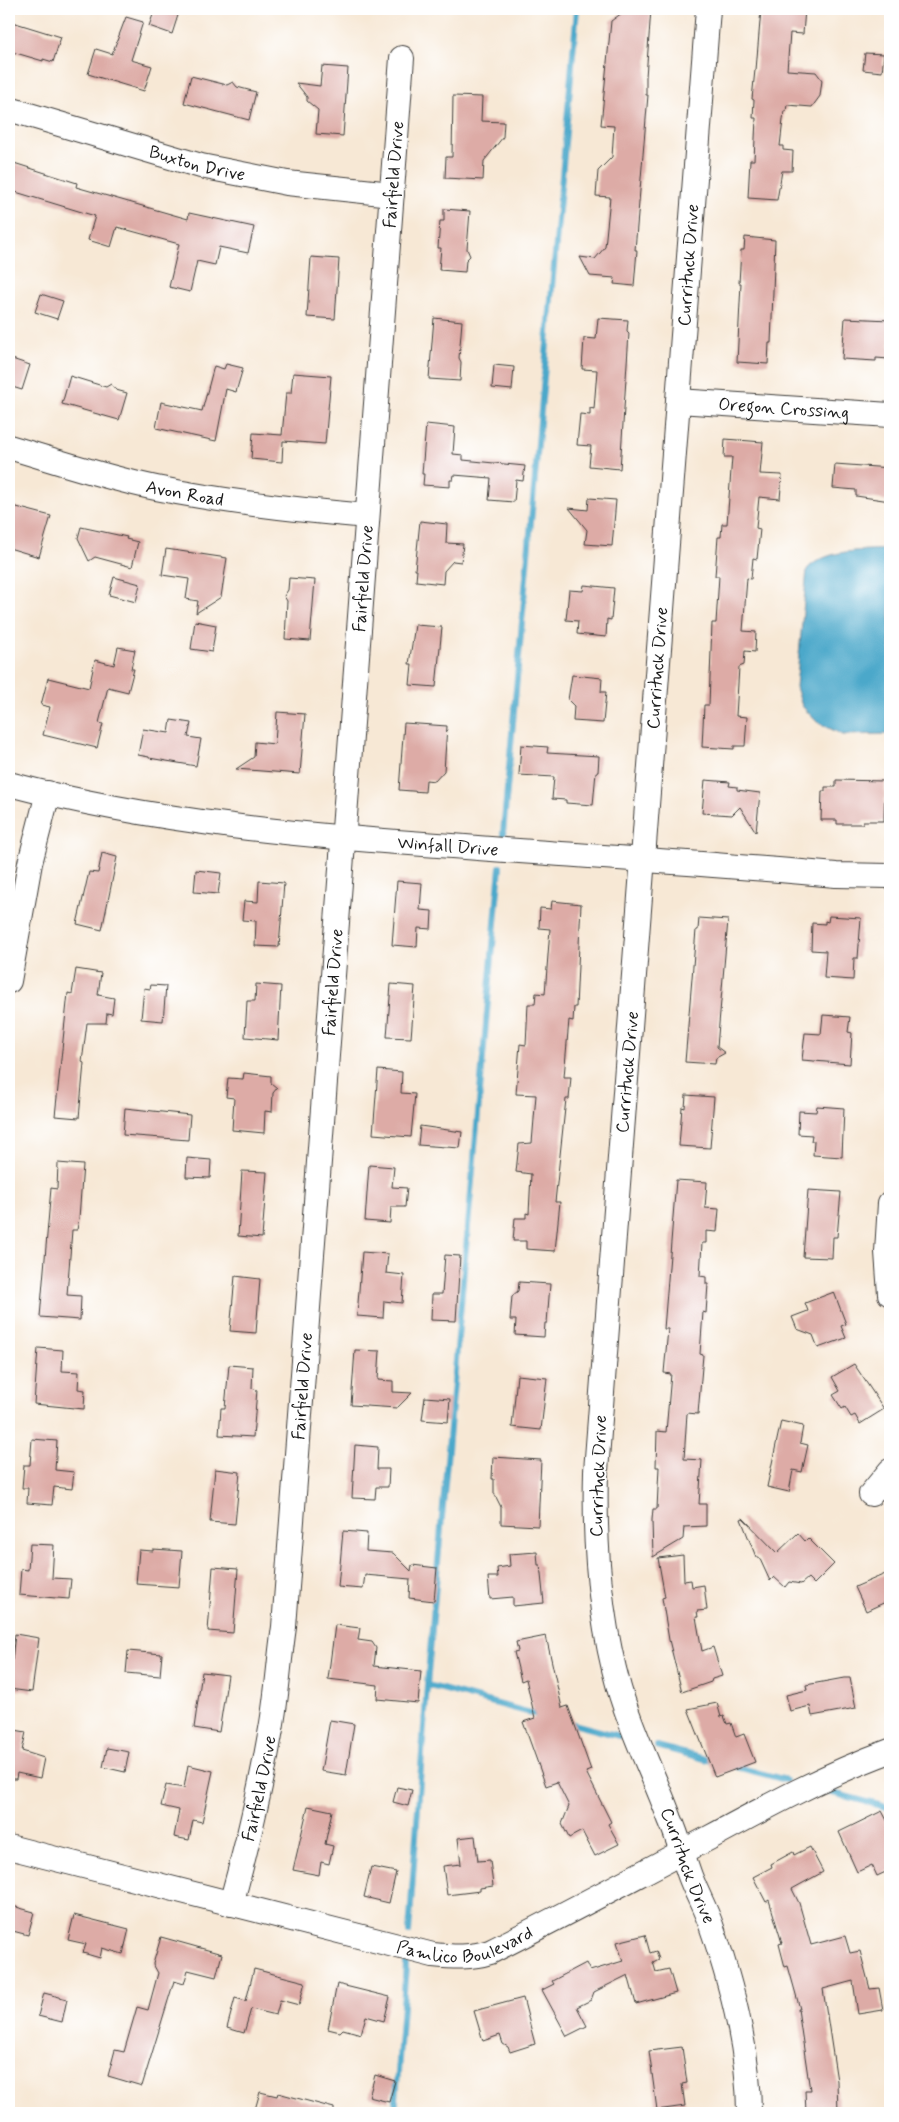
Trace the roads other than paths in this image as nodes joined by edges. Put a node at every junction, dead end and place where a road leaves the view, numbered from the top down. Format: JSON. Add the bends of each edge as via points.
{"nodes":[{"id":1,"x":708,"y":9,"type":"edge"},
{"id":2,"x":402,"y":58,"type":"dead end"},
{"id":3,"x":9,"y":109,"type":"edge"},
{"id":4,"x":392,"y":194,"type":"junction"},
{"id":5,"x":678,"y":401,"type":"junction"},
{"id":6,"x":890,"y":414,"type":"edge"},
{"id":7,"x":9,"y":447,"type":"edge"},
{"id":8,"x":367,"y":516,"type":"junction"},
{"id":9,"x":9,"y":784,"type":"edge"},
{"id":10,"x":48,"y":793,"type":"junction"},
{"id":11,"x":344,"y":838,"type":"junction"},
{"id":12,"x":643,"y":861,"type":"junction"},
{"id":13,"x":890,"y":876,"type":"edge"},
{"id":14,"x":9,"y":981,"type":"edge"},
{"id":15,"x":890,"y":1203,"type":"edge"},
{"id":16,"x":890,"y":1294,"type":"edge"},
{"id":17,"x":890,"y":1471,"type":"edge"},
{"id":18,"x":871,"y":1494,"type":"dead end"},
{"id":19,"x":890,"y":1751,"type":"edge"},
{"id":20,"x":9,"y":1847,"type":"edge"},
{"id":21,"x":681,"y":1852,"type":"junction"},
{"id":22,"x":231,"y":1904,"type":"junction"},
{"id":23,"x":749,"y":2113,"type":"edge"}],
"edges":[{"from":1,"to":5,"type":"street","name":"Currituck Drive"},
{"from":2,"to":4,"type":"street","name":"Fairfield Drive"},
{"from":3,"to":4,"type":"street","name":"Buxton Drive","via":[[201,166],[287,183]]},
{"from":4,"to":8,"type":"street","name":"Fairfield Drive"},
{"from":5,"to":6,"type":"street","name":"Oregon Crossing"},
{"from":5,"to":12,"type":"street","name":"Currituck Drive"},
{"from":7,"to":8,"type":"street","name":"Avon Road","via":[[154,487],[298,510]]},
{"from":8,"to":11,"type":"street","name":"Fairfield Drive"},
{"from":9,"to":10,"type":"street","name":"Winfall Drive"},
{"from":10,"to":11,"type":"street","name":"Winfall Drive","via":[[200,822]]},
{"from":10,"to":14,"type":"street","via":[[30,863]]},
{"from":11,"to":12,"type":"street","name":"Winfall Drive"},
{"from":11,"to":22,"type":"street","name":"Fairfield Drive","via":[[284,1627],[271,1728],[246,1850]]},
{"from":12,"to":13,"type":"street","name":"Winfall Drive","via":[[836,876]]},
{"from":12,"to":21,"type":"street","name":"Currituck Drive","via":[[597,1461],[596,1546],[604,1627],[619,1689]]},
{"from":15,"to":16,"type":"street","via":[[887,1252]]},
{"from":17,"to":18,"type":"street"},
{"from":19,"to":21,"type":"street","name":"Pamlico Boulevard","via":[[796,1792]]},
{"from":20,"to":22,"type":"street","name":"Pamlico Boulevard"},
{"from":21,"to":22,"type":"street","name":"Pamlico Boulevard","via":[[517,1939],[477,1956],[433,1955]]},
{"from":21,"to":23,"type":"street","name":"Currituck Drive","via":[[730,1982],[747,2075]]}]}
